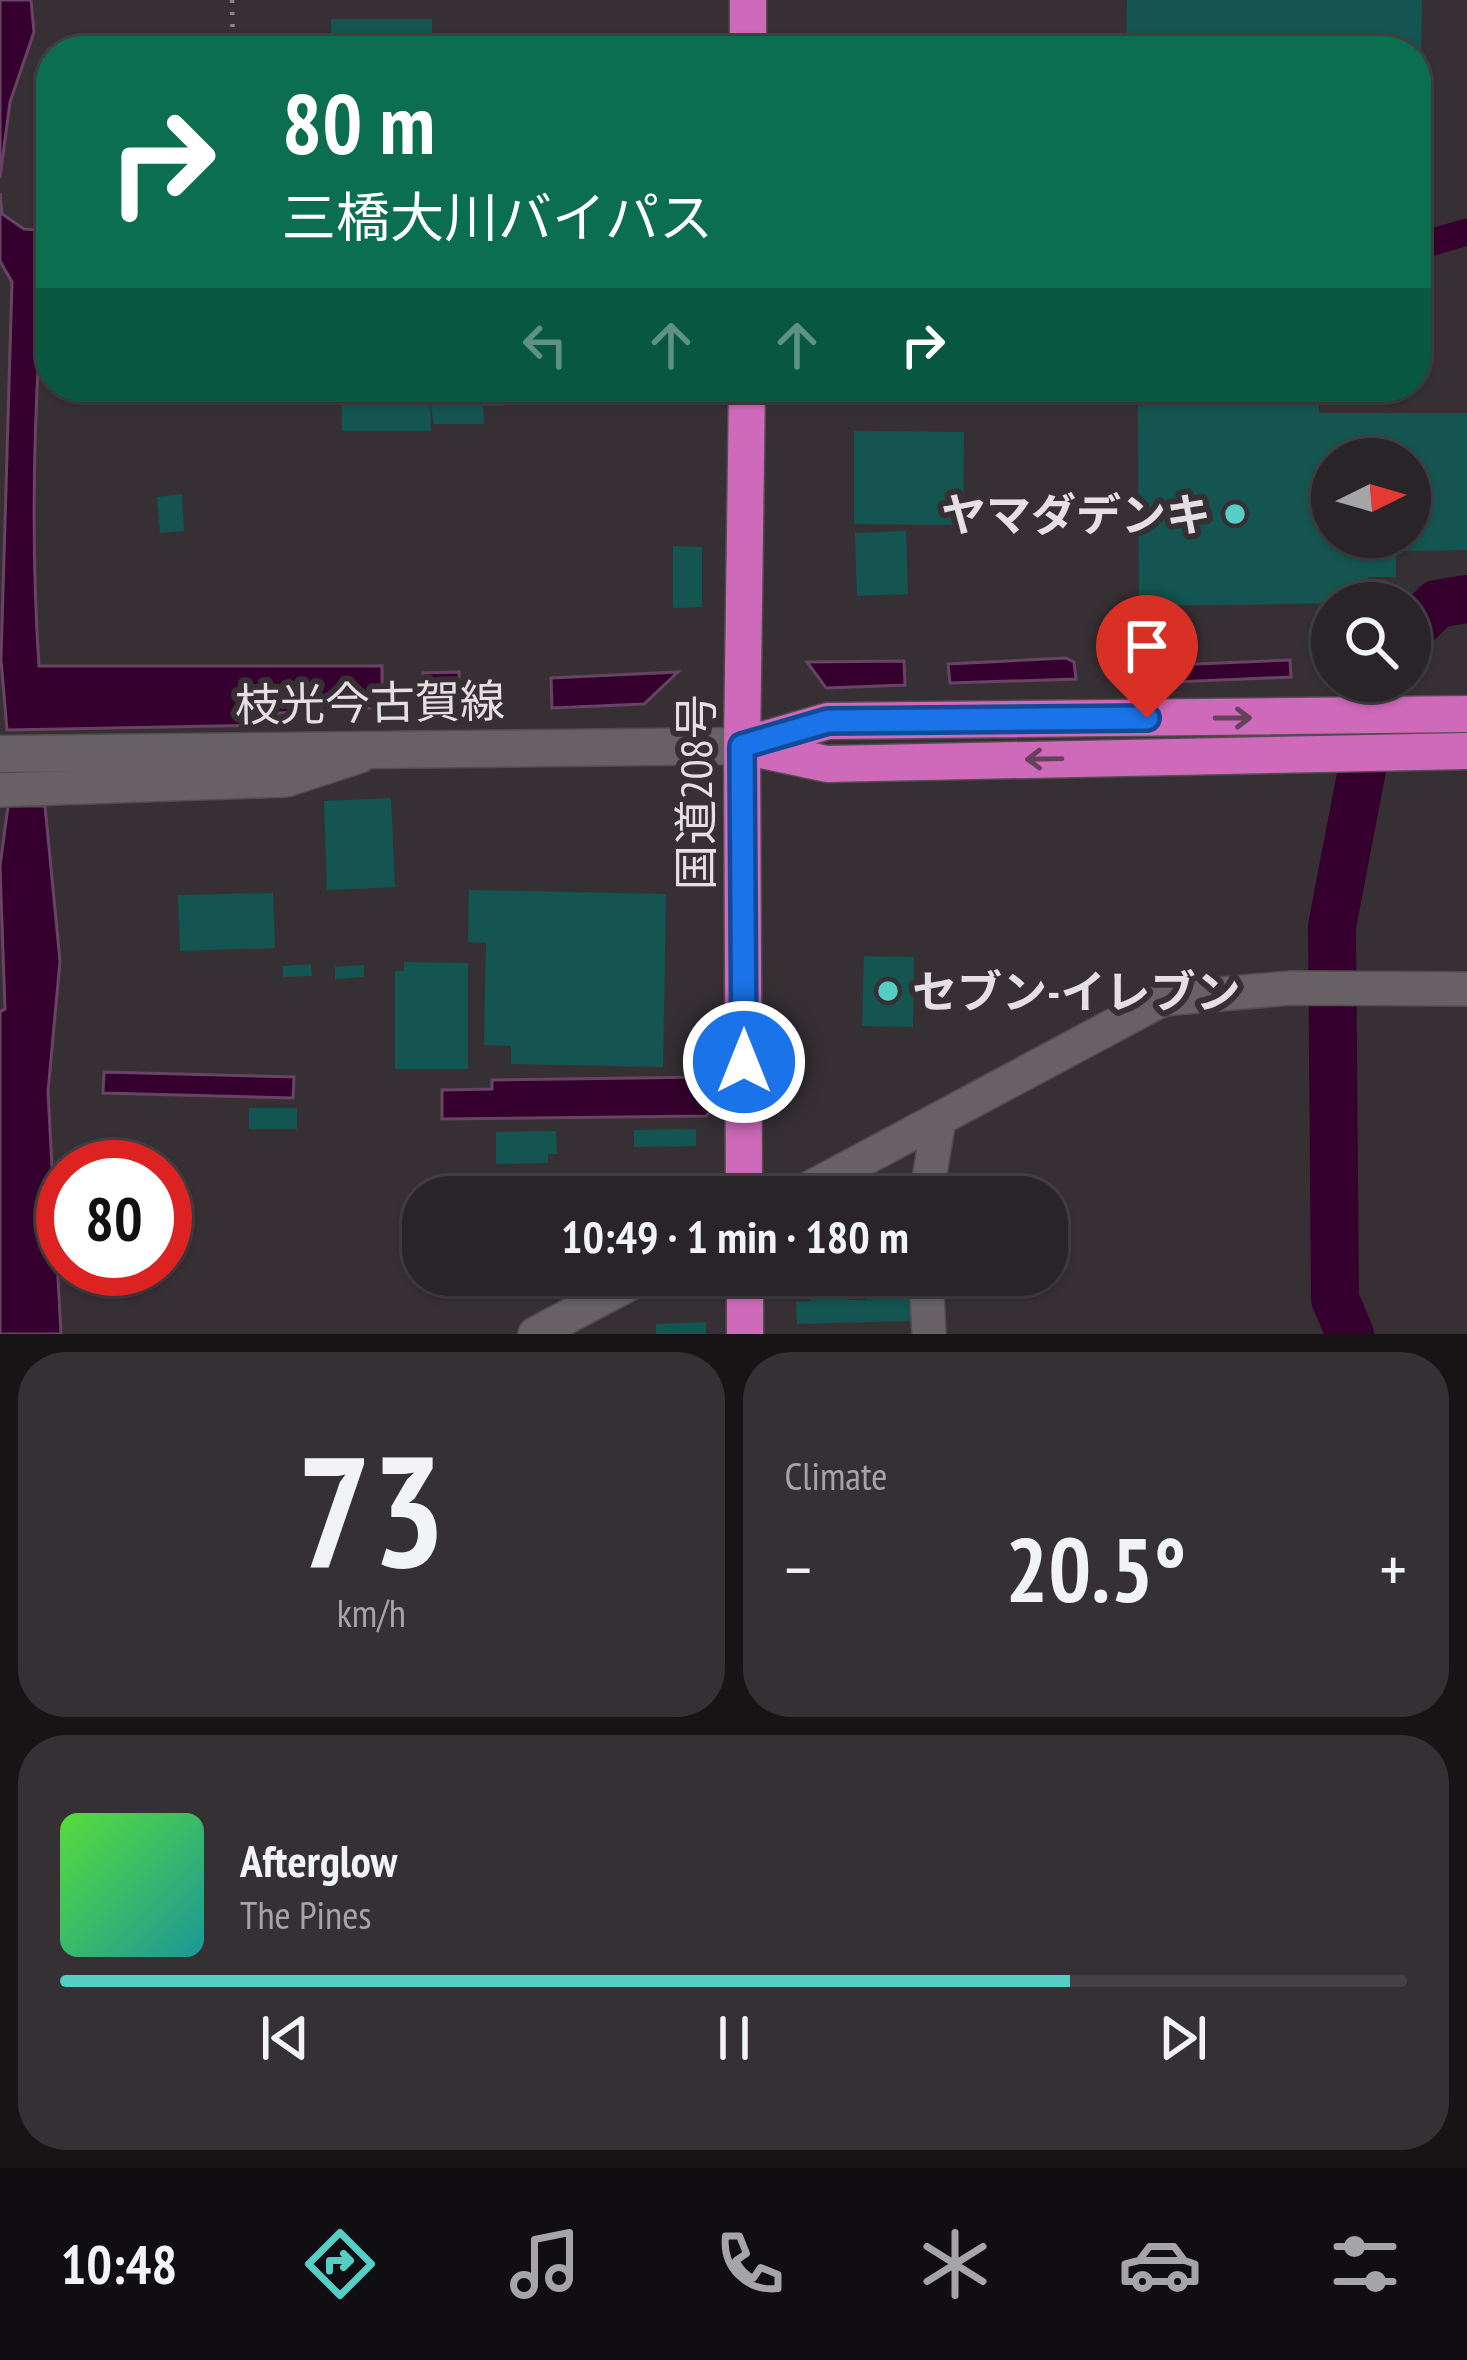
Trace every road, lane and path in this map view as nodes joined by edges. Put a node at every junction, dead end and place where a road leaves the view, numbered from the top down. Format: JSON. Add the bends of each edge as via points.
{"nodes":[{"id":1,"x":232,"y":0,"type":"edge"},
{"id":2,"x":748,"y":0,"type":"edge"},
{"id":3,"x":232,"y":36,"type":"edge"},
{"id":4,"x":748,"y":36,"type":"edge"},
{"id":5,"x":748,"y":402,"type":"edge"},
{"id":6,"x":1467,"y":714,"type":"edge"},
{"id":7,"x":1411,"y":733,"type":"junction"},
{"id":8,"x":742,"y":746,"type":"junction"},
{"id":9,"x":1467,"y":751,"type":"edge"},
{"id":10,"x":0,"y":754,"type":"edge"},
{"id":11,"x":47,"y":771,"type":"junction"},
{"id":12,"x":0,"y":790,"type":"edge"},
{"id":13,"x":1467,"y":989,"type":"edge"},
{"id":14,"x":939,"y":1119,"type":"junction"},
{"id":15,"x":744,"y":1176,"type":"edge"},
{"id":16,"x":832,"y":1176,"type":"edge"},
{"id":17,"x":930,"y":1176,"type":"edge"},
{"id":18,"x":607,"y":1296,"type":"edge"},
{"id":19,"x":745,"y":1296,"type":"edge"},
{"id":20,"x":927,"y":1296,"type":"edge"},
{"id":21,"x":536,"y":1334,"type":"edge"},
{"id":22,"x":745,"y":1334,"type":"edge"},
{"id":23,"x":929,"y":1334,"type":"edge"}],
"edges":[{"from":1,"to":3,"type":"path"},
{"from":2,"to":4,"type":"highway"},
{"from":5,"to":8,"type":"highway","name":"国道208号"},
{"from":6,"to":7,"type":"highway"},
{"from":7,"to":8,"type":"highway","via":[[827,764]]},
{"from":7,"to":9,"type":"highway"},
{"from":8,"to":11,"type":"main road","name":"枝光今古賀線","via":[[377,750]]},
{"from":8,"to":15,"type":"highway","name":"国道208号"},
{"from":10,"to":11,"type":"main road","name":"枝光今古賀線"},
{"from":11,"to":12,"type":"street"},
{"from":13,"to":14,"type":"street","via":[[1290,988],[1163,999]]},
{"from":14,"to":16,"type":"street"},
{"from":14,"to":17,"type":"street"},
{"from":18,"to":21,"type":"street"},
{"from":19,"to":22,"type":"highway"},
{"from":20,"to":23,"type":"street"}]}
